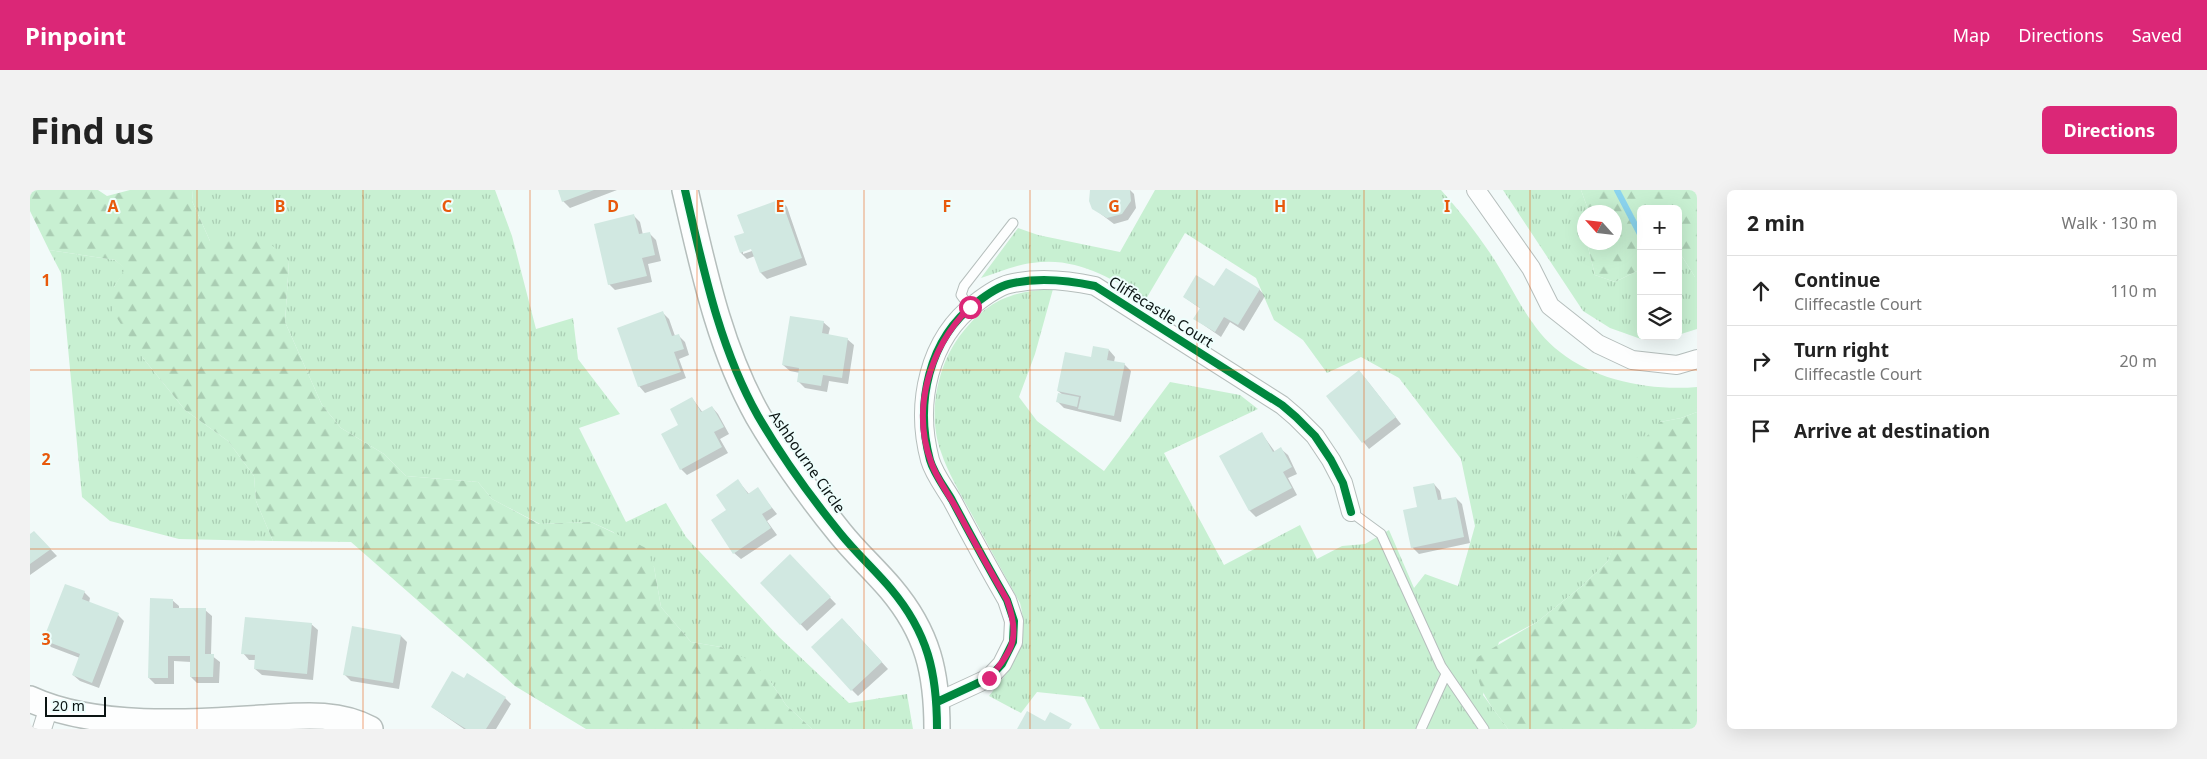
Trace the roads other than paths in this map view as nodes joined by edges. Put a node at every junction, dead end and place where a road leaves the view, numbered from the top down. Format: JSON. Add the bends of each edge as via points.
{"nodes":[{"id":1,"x":685,"y":190,"type":"edge"},
{"id":2,"x":1476,"y":190,"type":"edge"},
{"id":3,"x":1013,"y":224,"type":"dead end"},
{"id":4,"x":970,"y":307,"type":"junction"},
{"id":5,"x":1697,"y":360,"type":"edge"},
{"id":6,"x":1351,"y":512,"type":"joint"},
{"id":7,"x":1446,"y":674,"type":"junction"},
{"id":8,"x":937,"y":702,"type":"junction"},
{"id":9,"x":40,"y":713,"type":"edge"},
{"id":10,"x":370,"y":729,"type":"edge"},
{"id":11,"x":937,"y":729,"type":"edge"},
{"id":12,"x":1422,"y":729,"type":"edge"},
{"id":13,"x":1484,"y":729,"type":"edge"}],
"edges":[{"from":1,"to":8,"type":"street","name":"Ashbourne Circle","via":[[704,275],[731,360],[757,414],[784,459],[841,535],[892,591],[916,624],[931,659]]},
{"from":2,"to":5,"type":"street","via":[[1531,268],[1550,306],[1598,344],[1632,360],[1677,365]]},
{"from":3,"to":4,"type":"lane","via":[[964,286],[962,295]]},
{"from":4,"to":6,"type":"street","name":"Cliffecastle Court","via":[[1007,284],[1050,279],[1095,286],[1296,417],[1315,436],[1331,460],[1343,483]]},
{"from":4,"to":8,"type":"street","name":"Cliffecastle Court","via":[[953,324],[927,379],[923,414],[926,438],[931,463],[1007,600],[1014,621],[1013,642],[1002,664],[989,678]]},
{"from":6,"to":7,"type":"lane","via":[[1381,534]]},
{"from":7,"to":12,"type":"lane"},
{"from":7,"to":13,"type":"lane"},
{"from":8,"to":11,"type":"street","name":"Ashbourne Circle"},
{"from":9,"to":10,"type":"street","via":[[97,721],[156,724],[315,714],[360,723]]}]}
